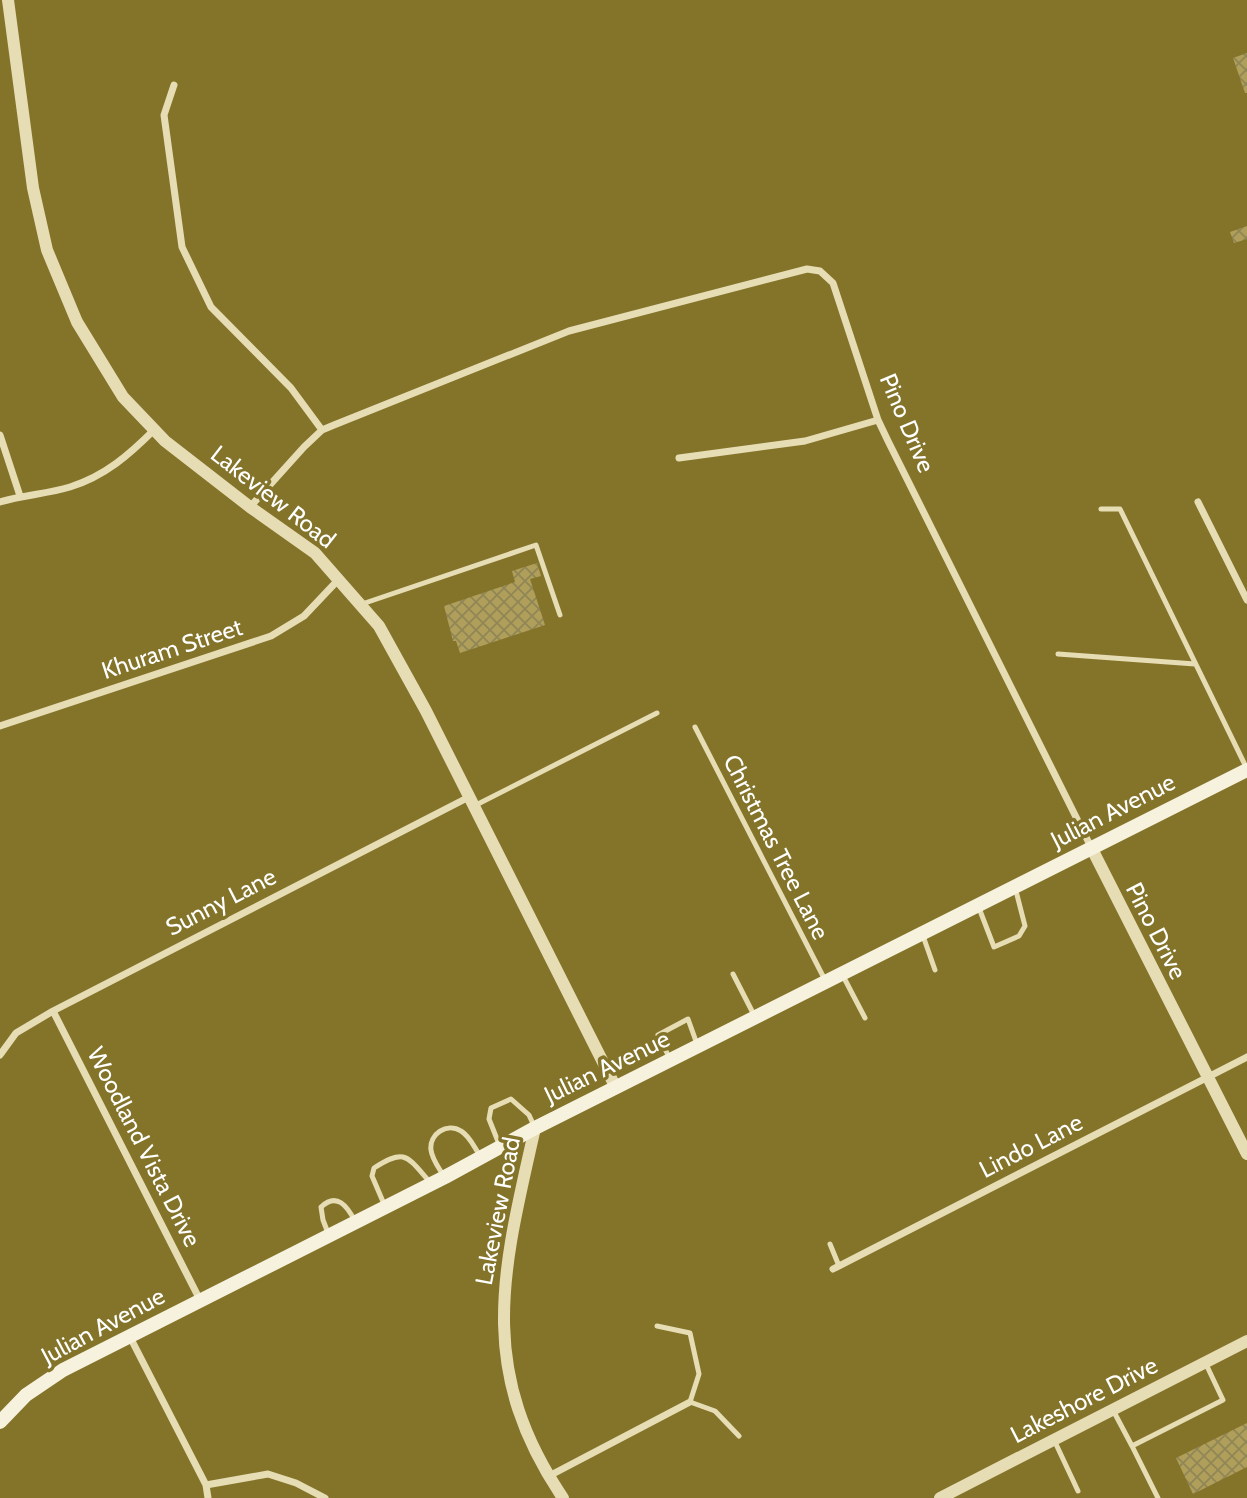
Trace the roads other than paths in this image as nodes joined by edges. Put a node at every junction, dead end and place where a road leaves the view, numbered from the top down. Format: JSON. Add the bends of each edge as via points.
{"nodes":[{"id":1,"x":8,"y":0,"type":"edge"},
{"id":2,"x":174,"y":85,"type":"dead end"},
{"id":3,"x":878,"y":420,"type":"junction"},
{"id":4,"x":155,"y":429,"type":"junction"},
{"id":5,"x":322,"y":430,"type":"junction"},
{"id":6,"x":0,"y":435,"type":"edge"},
{"id":7,"x":679,"y":458,"type":"dead end"},
{"id":8,"x":20,"y":496,"type":"junction"},
{"id":9,"x":0,"y":502,"type":"edge"},
{"id":10,"x":1198,"y":502,"type":"dead end"},
{"id":11,"x":250,"y":507,"type":"junction"},
{"id":12,"x":1101,"y":509,"type":"dead end"},
{"id":13,"x":340,"y":579,"type":"junction"},
{"id":14,"x":1247,"y":600,"type":"edge"},
{"id":15,"x":362,"y":604,"type":"junction"},
{"id":16,"x":560,"y":615,"type":"dead end"},
{"id":17,"x":1058,"y":654,"type":"dead end"},
{"id":18,"x":1195,"y":664,"type":"junction"},
{"id":19,"x":656,"y":713,"type":"dead end"},
{"id":20,"x":0,"y":726,"type":"edge"},
{"id":21,"x":695,"y":727,"type":"dead end"},
{"id":22,"x":1247,"y":769,"type":"edge"},
{"id":23,"x":472,"y":802,"type":"junction"},
{"id":24,"x":1091,"y":848,"type":"junction"},
{"id":25,"x":1015,"y":887,"type":"junction"},
{"id":26,"x":977,"y":905,"type":"junction"},
{"id":27,"x":922,"y":933,"type":"junction"},
{"id":28,"x":935,"y":970,"type":"dead end"},
{"id":29,"x":733,"y":974,"type":"dead end"},
{"id":30,"x":842,"y":974,"type":"junction"},
{"id":31,"x":826,"y":982,"type":"junction"},
{"id":32,"x":53,"y":1011,"type":"junction"},
{"id":33,"x":756,"y":1018,"type":"junction"},
{"id":34,"x":865,"y":1018,"type":"dead end"},
{"id":35,"x":698,"y":1047,"type":"junction"},
{"id":36,"x":0,"y":1055,"type":"edge"},
{"id":37,"x":1247,"y":1057,"type":"edge"},
{"id":38,"x":671,"y":1061,"type":"junction"},
{"id":39,"x":1207,"y":1077,"type":"junction"},
{"id":40,"x":616,"y":1088,"type":"junction"},
{"id":41,"x":535,"y":1128,"type":"junction"},
{"id":42,"x":500,"y":1147,"type":"junction"},
{"id":43,"x":1247,"y":1154,"type":"edge"},
{"id":44,"x":481,"y":1157,"type":"junction"},
{"id":45,"x":438,"y":1180,"type":"junction"},
{"id":46,"x":385,"y":1206,"type":"junction"},
{"id":47,"x":355,"y":1221,"type":"junction"},
{"id":48,"x":329,"y":1234,"type":"junction"},
{"id":49,"x":830,"y":1244,"type":"dead end"},
{"id":50,"x":836,"y":1268,"type":"joint"},
{"id":51,"x":201,"y":1301,"type":"junction"},
{"id":52,"x":657,"y":1326,"type":"dead end"},
{"id":53,"x":130,"y":1337,"type":"junction"},
{"id":54,"x":1247,"y":1341,"type":"edge"},
{"id":55,"x":1205,"y":1362,"type":"junction"},
{"id":56,"x":691,"y":1402,"type":"junction"},
{"id":57,"x":1112,"y":1409,"type":"junction"},
{"id":58,"x":0,"y":1422,"type":"edge"},
{"id":59,"x":739,"y":1436,"type":"dead end"},
{"id":60,"x":1054,"y":1439,"type":"junction"},
{"id":61,"x":1132,"y":1446,"type":"junction"},
{"id":62,"x":549,"y":1476,"type":"junction"},
{"id":63,"x":206,"y":1485,"type":"junction"},
{"id":64,"x":1078,"y":1491,"type":"dead end"},
{"id":65,"x":208,"y":1498,"type":"edge"},
{"id":66,"x":325,"y":1498,"type":"edge"},
{"id":67,"x":563,"y":1498,"type":"edge"},
{"id":68,"x":940,"y":1498,"type":"edge"},
{"id":69,"x":1158,"y":1498,"type":"edge"}],
"edges":[{"from":1,"to":4,"type":"street","name":"Lakeview Road","via":[[33,188],[47,250],[77,323],[122,397]]},
{"from":2,"to":5,"type":"street","via":[[164,115],[182,247],[211,307],[291,388]]},
{"from":3,"to":5,"type":"street","name":"Pino Drive","via":[[833,283],[820,271],[807,269],[569,331]]},
{"from":3,"to":7,"type":"street","via":[[805,441]]},
{"from":3,"to":24,"type":"street","name":"Pino Drive"},
{"from":4,"to":8,"type":"street","via":[[122,461],[96,478]]},
{"from":4,"to":11,"type":"street","name":"Lakeview Road"},
{"from":5,"to":11,"type":"street","name":"Pino Drive"},
{"from":6,"to":8,"type":"street"},
{"from":8,"to":9,"type":"street"},
{"from":10,"to":14,"type":"street"},
{"from":11,"to":13,"type":"street","name":"Lakeview Road","via":[[315,553]]},
{"from":12,"to":18,"type":"lane","via":[[1120,509]]},
{"from":13,"to":15,"type":"street","name":"Lakeview Road"},
{"from":13,"to":20,"type":"street","name":"Khuram Street","via":[[304,616],[271,636]]},
{"from":15,"to":16,"type":"lane","via":[[536,545]]},
{"from":15,"to":23,"type":"street","name":"Lakeview Road","via":[[404,668]]},
{"from":17,"to":18,"type":"lane"},
{"from":18,"to":22,"type":"lane"},
{"from":19,"to":23,"type":"lane"},
{"from":21,"to":31,"type":"lane","name":"Christmas Tree Lane"},
{"from":22,"to":24,"type":"main road","name":"Julian Avenue"},
{"from":23,"to":32,"type":"street","name":"Sunny Lane"},
{"from":23,"to":40,"type":"street","name":"Lakeview Road"},
{"from":24,"to":25,"type":"main road","name":"Julian Avenue"},
{"from":24,"to":39,"type":"street","name":"Pino Drive"},
{"from":25,"to":26,"type":"main road","name":"Julian Avenue"},
{"from":25,"to":26,"type":"lane","via":[[1025,926],[1019,936],[994,947]]},
{"from":26,"to":27,"type":"main road","name":"Julian Avenue"},
{"from":27,"to":28,"type":"lane"},
{"from":27,"to":30,"type":"main road","name":"Julian Avenue"},
{"from":29,"to":33,"type":"lane"},
{"from":30,"to":31,"type":"main road","name":"Julian Avenue"},
{"from":30,"to":34,"type":"lane"},
{"from":31,"to":33,"type":"main road","name":"Julian Avenue"},
{"from":32,"to":36,"type":"street","name":"Sunny Lane","via":[[16,1033]]},
{"from":32,"to":51,"type":"street","name":"Woodland Vista Drive"},
{"from":33,"to":35,"type":"main road","name":"Julian Avenue"},
{"from":35,"to":38,"type":"main road","name":"Julian Avenue"},
{"from":35,"to":38,"type":"lane","via":[[688,1019],[658,1035]]},
{"from":37,"to":39,"type":"street","name":"Lindo Lane"},
{"from":38,"to":40,"type":"main road","name":"Julian Avenue"},
{"from":39,"to":43,"type":"street","name":"Pino Drive"},
{"from":39,"to":50,"type":"street","name":"Lindo Lane"},
{"from":40,"to":41,"type":"main road","name":"Julian Avenue"},
{"from":41,"to":42,"type":"main road","name":"Julian Avenue"},
{"from":41,"to":42,"type":"lane","via":[[529,1115],[511,1099],[492,1108],[489,1119]]},
{"from":41,"to":62,"type":"street","name":"Lakeview Road","via":[[505,1274],[503,1336],[522,1418]]},
{"from":42,"to":44,"type":"main road","name":"Julian Avenue"},
{"from":44,"to":45,"type":"main road","name":"Julian Avenue"},
{"from":44,"to":45,"type":"lane","via":[[461,1130],[440,1131],[432,1140],[431,1152]]},
{"from":45,"to":46,"type":"main road","name":"Julian Avenue"},
{"from":45,"to":46,"type":"lane","via":[[408,1157],[390,1158],[374,1168],[372,1176]]},
{"from":46,"to":47,"type":"main road","name":"Julian Avenue"},
{"from":47,"to":48,"type":"main road","name":"Julian Avenue"},
{"from":47,"to":48,"type":"lane","via":[[343,1203],[328,1201],[321,1207]]},
{"from":48,"to":51,"type":"main road","name":"Julian Avenue"},
{"from":49,"to":50,"type":"lane"},
{"from":51,"to":53,"type":"main road","name":"Julian Avenue"},
{"from":52,"to":56,"type":"lane","via":[[690,1333],[699,1374]]},
{"from":53,"to":58,"type":"main road","name":"Julian Avenue","via":[[50,1378]]},
{"from":53,"to":63,"type":"street"},
{"from":54,"to":55,"type":"street","name":"Lakeshore Drive"},
{"from":55,"to":57,"type":"street","name":"Lakeshore Drive"},
{"from":55,"to":61,"type":"lane","via":[[1223,1400]]},
{"from":56,"to":59,"type":"lane","via":[[715,1411]]},
{"from":56,"to":62,"type":"street"},
{"from":57,"to":60,"type":"street","name":"Lakeshore Drive"},
{"from":57,"to":61,"type":"lane"},
{"from":60,"to":64,"type":"lane"},
{"from":60,"to":68,"type":"street","name":"Lakeshore Drive"},
{"from":61,"to":69,"type":"lane"},
{"from":62,"to":67,"type":"street","name":"Lakeview Road"},
{"from":63,"to":65,"type":"street"},
{"from":63,"to":66,"type":"street","via":[[268,1474]]}]}
